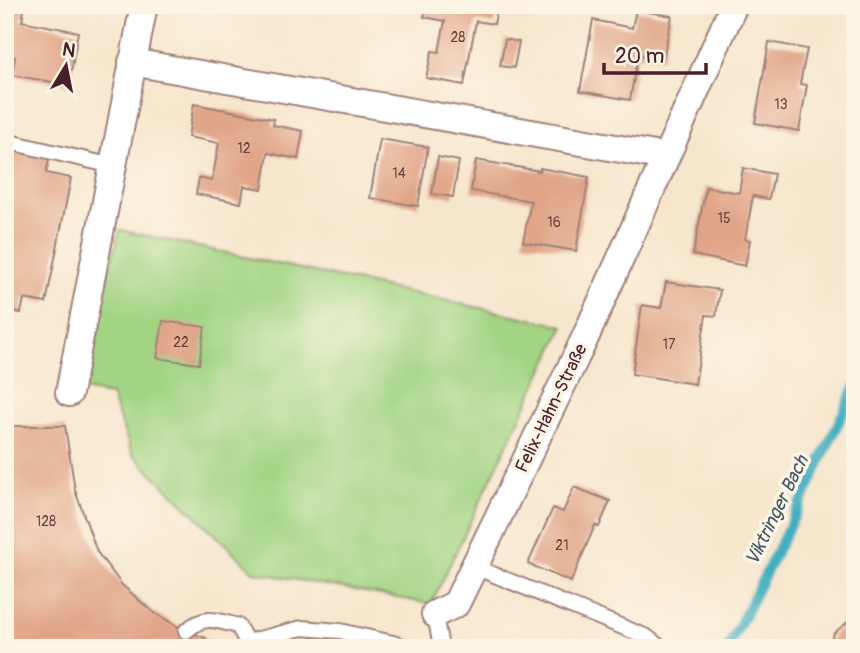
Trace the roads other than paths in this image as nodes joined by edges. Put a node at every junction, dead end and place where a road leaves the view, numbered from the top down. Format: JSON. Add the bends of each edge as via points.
{"nodes":[{"id":1,"x":144,"y":5,"type":"edge"},
{"id":2,"x":734,"y":5,"type":"edge"},
{"id":3,"x":132,"y":62,"type":"junction"},
{"id":4,"x":5,"y":141,"type":"edge"},
{"id":5,"x":666,"y":157,"type":"junction"},
{"id":6,"x":113,"y":166,"type":"junction"},
{"id":7,"x":69,"y":393,"type":"dead end"},
{"id":8,"x":475,"y":566,"type":"junction"},
{"id":9,"x":435,"y":614,"type":"joint"},
{"id":10,"x":186,"y":631,"type":"dead end"},
{"id":11,"x":247,"y":645,"type":"edge"},
{"id":12,"x":406,"y":648,"type":"edge"},
{"id":13,"x":441,"y":648,"type":"edge"},
{"id":14,"x":661,"y":648,"type":"edge"}],
"edges":[{"from":1,"to":3,"type":"street"},
{"from":2,"to":5,"type":"street","name":"Felix-Hahn-Straße"},
{"from":3,"to":5,"type":"street"},
{"from":3,"to":6,"type":"street"},
{"from":4,"to":6,"type":"lane"},
{"from":5,"to":8,"type":"street","name":"Felix-Hahn-Straße"},
{"from":6,"to":7,"type":"street"},
{"from":8,"to":9,"type":"street","name":"Felix-Hahn-Straße","via":[[456,604]]},
{"from":8,"to":14,"type":"lane","via":[[647,637]]},
{"from":9,"to":13,"type":"lane","name":"Felix-Hahn-Straße"},
{"from":10,"to":11,"type":"lane","via":[[197,621],[213,619],[238,626]]},
{"from":11,"to":12,"type":"lane","via":[[302,628],[340,631]]}]}
